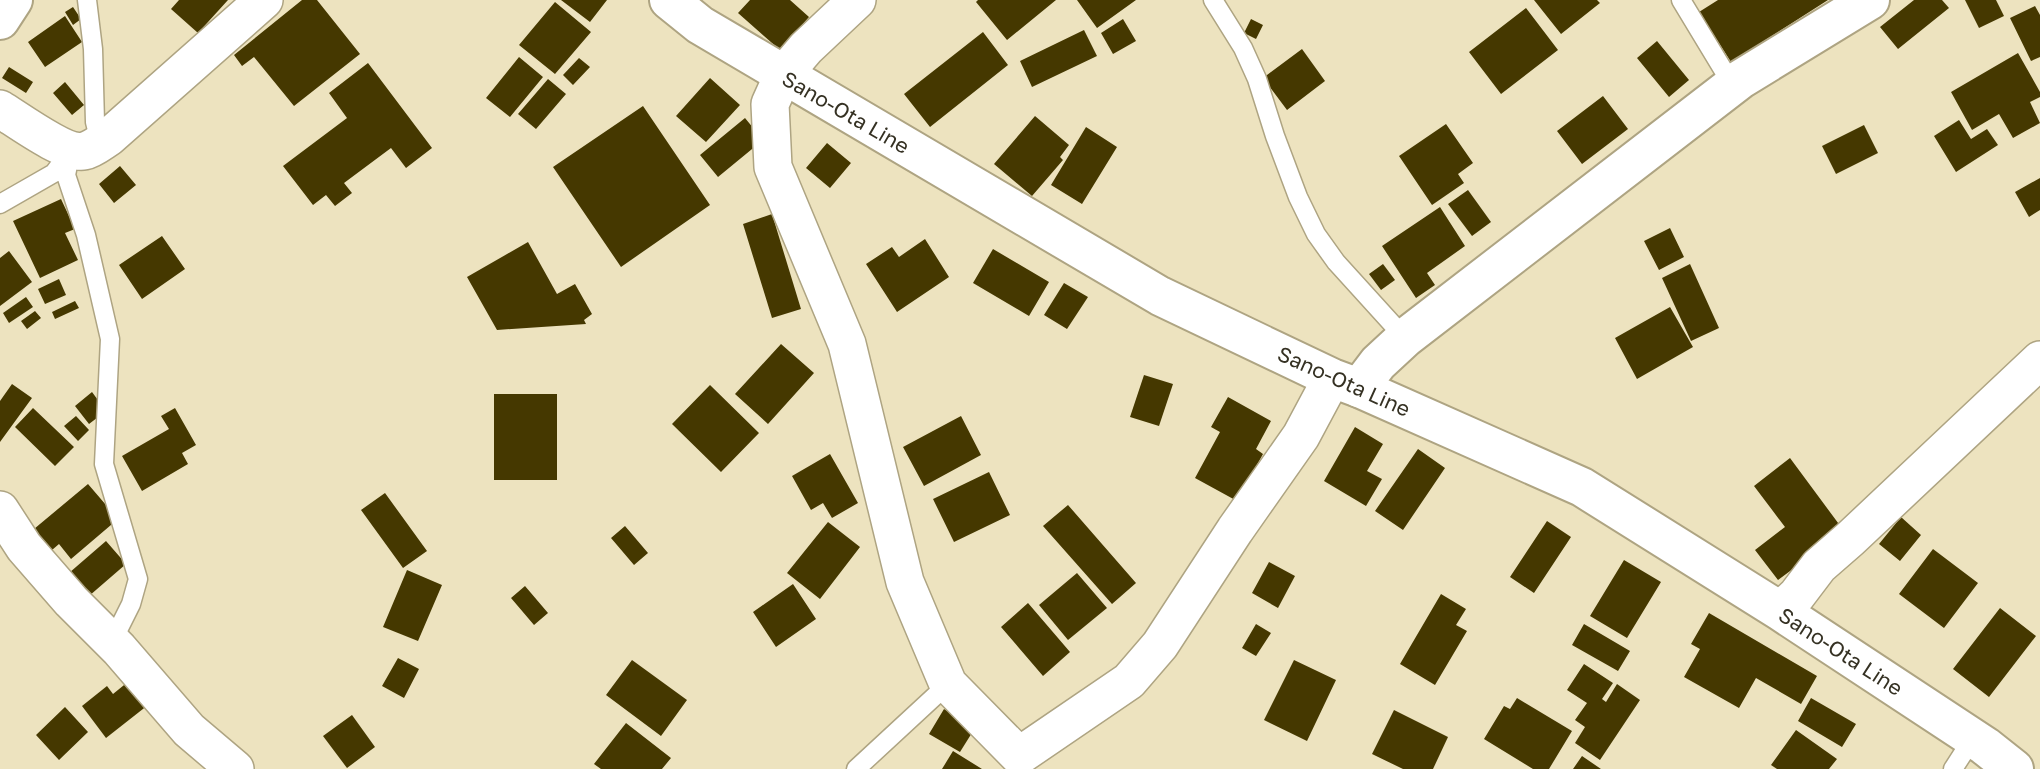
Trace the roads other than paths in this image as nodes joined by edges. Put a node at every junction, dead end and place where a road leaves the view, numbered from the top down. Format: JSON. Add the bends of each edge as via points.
{"nodes":[{"id":1,"x":13,"y":0,"type":"edge"},
{"id":2,"x":87,"y":0,"type":"edge"},
{"id":3,"x":264,"y":0,"type":"edge"},
{"id":4,"x":669,"y":0,"type":"edge"},
{"id":5,"x":857,"y":0,"type":"edge"},
{"id":6,"x":1213,"y":0,"type":"edge"},
{"id":7,"x":1681,"y":0,"type":"edge"},
{"id":8,"x":1870,"y":0,"type":"edge"},
{"id":9,"x":0,"y":20,"type":"edge"},
{"id":10,"x":783,"y":75,"type":"junction"},
{"id":11,"x":1733,"y":86,"type":"junction"},
{"id":12,"x":0,"y":109,"type":"edge"},
{"id":13,"x":86,"y":146,"type":"junction"},
{"id":14,"x":0,"y":204,"type":"edge"},
{"id":15,"x":1405,"y":338,"type":"junction"},
{"id":16,"x":2040,"y":360,"type":"edge"},
{"id":17,"x":1346,"y":383,"type":"junction"},
{"id":18,"x":0,"y":510,"type":"edge"},
{"id":19,"x":1780,"y":611,"type":"junction"},
{"id":20,"x":112,"y":642,"type":"junction"},
{"id":21,"x":948,"y":684,"type":"junction"},
{"id":22,"x":1963,"y":754,"type":"edge"},
{"id":23,"x":1017,"y":763,"type":"edge"},
{"id":24,"x":235,"y":769,"type":"edge"},
{"id":25,"x":856,"y":769,"type":"edge"},
{"id":26,"x":2014,"y":769,"type":"edge"}],
"edges":[{"from":1,"to":9,"type":"main road"},
{"from":2,"to":13,"type":"lane","via":[[95,122]]},
{"from":3,"to":13,"type":"street","via":[[119,128]]},
{"from":4,"to":10,"type":"main road","name":"Sano-Ota Line","via":[[700,25]]},
{"from":5,"to":10,"type":"street"},
{"from":6,"to":15,"type":"lane","via":[[1257,79],[1298,197],[1316,234]]},
{"from":7,"to":11,"type":"lane"},
{"from":8,"to":11,"type":"main road"},
{"from":10,"to":17,"type":"main road","name":"Sano-Ota Line","via":[[1160,296]]},
{"from":10,"to":21,"type":"street","via":[[770,104],[773,167],[847,344],[905,582]]},
{"from":11,"to":15,"type":"main road"},
{"from":12,"to":13,"type":"street","via":[[54,142]]},
{"from":13,"to":14,"type":"lane","via":[[54,173]]},
{"from":13,"to":20,"type":"lane","via":[[66,175],[86,235],[110,339],[104,464],[138,579]]},
{"from":15,"to":17,"type":"main road","via":[[1378,363]]},
{"from":16,"to":19,"type":"street","via":[[1819,566]]},
{"from":17,"to":19,"type":"main road","name":"Sano-Ota Line","via":[[1582,487]]},
{"from":17,"to":23,"type":"street","via":[[1320,403],[1160,645],[1129,681]]},
{"from":18,"to":20,"type":"street","via":[[24,547]]},
{"from":19,"to":22,"type":"main road","name":"Sano-Ota Line"},
{"from":20,"to":24,"type":"street","via":[[189,730]]},
{"from":21,"to":23,"type":"street"},
{"from":21,"to":25,"type":"lane"},
{"from":22,"to":26,"type":"main road","name":"Sano-Ota Line"}]}
